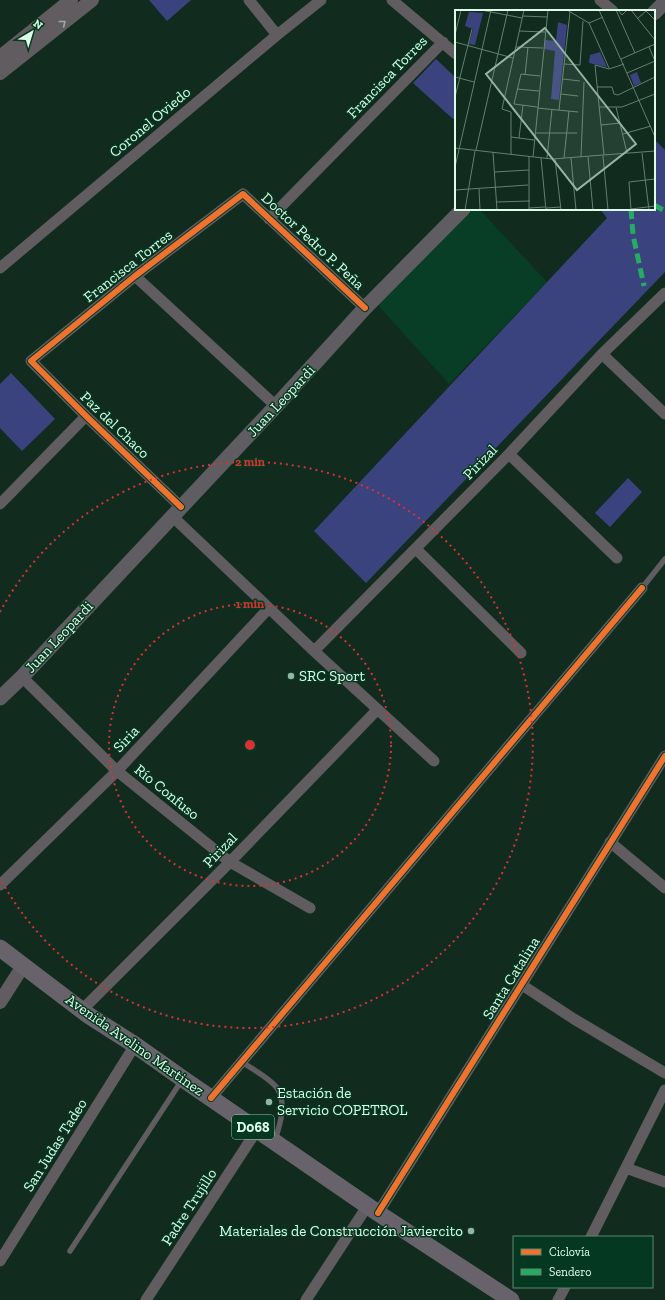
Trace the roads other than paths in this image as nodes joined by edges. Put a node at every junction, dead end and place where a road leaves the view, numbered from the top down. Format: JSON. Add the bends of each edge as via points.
{"nodes":[{"id":1,"x":72,"y":0,"type":"edge"},
{"id":2,"x":92,"y":0,"type":"edge"},
{"id":3,"x":249,"y":0,"type":"edge"},
{"id":4,"x":321,"y":0,"type":"edge"},
{"id":5,"x":392,"y":0,"type":"edge"},
{"id":6,"x":600,"y":0,"type":"edge"},
{"id":7,"x":665,"y":2,"type":"edge"},
{"id":8,"x":612,"y":10,"type":"edge"},
{"id":9,"x":655,"y":12,"type":"edge"},
{"id":10,"x":277,"y":35,"type":"junction"},
{"id":11,"x":443,"y":42,"type":"junction"},
{"id":12,"x":455,"y":53,"type":"edge"},
{"id":13,"x":0,"y":57,"type":"edge"},
{"id":14,"x":0,"y":73,"type":"edge"},
{"id":15,"x":243,"y":194,"type":"joint"},
{"id":16,"x":463,"y":210,"type":"edge"},
{"id":17,"x":269,"y":219,"type":"junction"},
{"id":18,"x":0,"y":268,"type":"edge"},
{"id":19,"x":136,"y":276,"type":"junction"},
{"id":20,"x":665,"y":293,"type":"edge"},
{"id":21,"x":365,"y":308,"type":"junction"},
{"id":22,"x":602,"y":354,"type":"junction"},
{"id":23,"x":31,"y":361,"type":"joint"},
{"id":24,"x":276,"y":406,"type":"junction"},
{"id":25,"x":665,"y":414,"type":"edge"},
{"id":26,"x":86,"y":416,"type":"junction"},
{"id":27,"x":509,"y":454,"type":"junction"},
{"id":28,"x":0,"y":504,"type":"edge"},
{"id":29,"x":177,"y":512,"type":"junction"},
{"id":30,"x":416,"y":549,"type":"junction"},
{"id":31,"x":617,"y":558,"type":"dead end"},
{"id":32,"x":665,"y":559,"type":"edge"},
{"id":33,"x":642,"y":588,"type":"joint"},
{"id":34,"x":269,"y":608,"type":"junction"},
{"id":35,"x":314,"y":651,"type":"junction"},
{"id":36,"x":521,"y":653,"type":"dead end"},
{"id":37,"x":22,"y":677,"type":"junction"},
{"id":38,"x":0,"y":698,"type":"edge"},
{"id":39,"x":378,"y":710,"type":"junction"},
{"id":40,"x":665,"y":756,"type":"edge"},
{"id":41,"x":434,"y":761,"type":"dead end"},
{"id":42,"x":117,"y":771,"type":"junction"},
{"id":43,"x":610,"y":842,"type":"junction"},
{"id":44,"x":230,"y":862,"type":"junction"},
{"id":45,"x":0,"y":885,"type":"edge"},
{"id":46,"x":665,"y":888,"type":"edge"},
{"id":47,"x":310,"y":908,"type":"dead end"},
{"id":48,"x":0,"y":948,"type":"edge"},
{"id":49,"x":22,"y":966,"type":"junction"},
{"id":50,"x":522,"y":985,"type":"junction"},
{"id":51,"x":0,"y":1002,"type":"edge"},
{"id":52,"x":82,"y":1010,"type":"junction"},
{"id":53,"x":135,"y":1045,"type":"junction"},
{"id":54,"x":242,"y":1062,"type":"junction"},
{"id":55,"x":665,"y":1073,"type":"edge"},
{"id":56,"x":183,"y":1079,"type":"junction"},
{"id":57,"x":665,"y":1090,"type":"edge"},
{"id":58,"x":211,"y":1098,"type":"junction"},
{"id":59,"x":257,"y":1130,"type":"junction"},
{"id":60,"x":275,"y":1142,"type":"junction"},
{"id":61,"x":626,"y":1168,"type":"junction"},
{"id":62,"x":665,"y":1182,"type":"edge"},
{"id":63,"x":373,"y":1209,"type":"junction"},
{"id":64,"x":592,"y":1236,"type":"edge"},
{"id":65,"x":70,"y":1251,"type":"dead end"},
{"id":66,"x":0,"y":1261,"type":"edge"},
{"id":67,"x":564,"y":1288,"type":"edge"},
{"id":68,"x":146,"y":1300,"type":"edge"},
{"id":69,"x":306,"y":1300,"type":"edge"},
{"id":70,"x":511,"y":1300,"type":"edge"},
{"id":71,"x":558,"y":1300,"type":"edge"}],
"edges":[{"from":1,"to":13,"type":"street"},
{"from":14,"to":2,"type":"street","one_way":true},
{"from":3,"to":10,"type":"street"},
{"from":4,"to":10,"type":"street","name":"Coronel Oviedo"},
{"from":5,"to":11,"type":"street"},
{"from":6,"to":8,"type":"street"},
{"from":7,"to":9,"type":"main road"},
{"from":10,"to":18,"type":"street","name":"Coronel Oviedo"},
{"from":11,"to":12,"type":"street"},
{"from":11,"to":17,"type":"street","name":"Francisca Torres"},
{"from":15,"to":17,"type":"street","name":"Doctor Pedro P. Peña"},
{"from":15,"to":19,"type":"street","name":"Francisca Torres"},
{"from":16,"to":21,"type":"main road","name":"Juan Leopardi"},
{"from":17,"to":21,"type":"street","name":"Doctor Pedro P. Peña"},
{"from":19,"to":23,"type":"street","name":"Francisca Torres"},
{"from":19,"to":24,"type":"street"},
{"from":20,"to":22,"type":"street","name":"Pirizal"},
{"from":21,"to":24,"type":"main road","name":"Juan Leopardi"},
{"from":22,"to":25,"type":"street"},
{"from":22,"to":27,"type":"street","name":"Pirizal"},
{"from":23,"to":26,"type":"street","name":"Paz del Chaco"},
{"from":24,"to":29,"type":"main road","name":"Juan Leopardi"},
{"from":26,"to":28,"type":"street"},
{"from":26,"to":29,"type":"street","name":"Paz del Chaco"},
{"from":27,"to":30,"type":"street","name":"Pirizal"},
{"from":27,"to":31,"type":"street"},
{"from":29,"to":34,"type":"street","name":"Paz del Chaco"},
{"from":29,"to":37,"type":"main road","name":"Juan Leopardi"},
{"from":30,"to":35,"type":"street","name":"Pirizal"},
{"from":30,"to":36,"type":"street"},
{"from":32,"to":33,"type":"lane"},
{"from":33,"to":54,"type":"street"},
{"from":34,"to":35,"type":"street","name":"Paz del Chaco"},
{"from":34,"to":42,"type":"street","name":"Siria"},
{"from":35,"to":39,"type":"street","name":"Paz del Chaco"},
{"from":37,"to":38,"type":"main road","name":"Juan Leopardi"},
{"from":37,"to":42,"type":"street","name":"Río Confuso"},
{"from":39,"to":41,"type":"street","name":"Paz del Chaco"},
{"from":39,"to":44,"type":"street","name":"Pirizal"},
{"from":40,"to":43,"type":"street","name":"Santa Catalina"},
{"from":42,"to":44,"type":"street","name":"Río Confuso"},
{"from":42,"to":45,"type":"street","name":"Siria"},
{"from":43,"to":46,"type":"street"},
{"from":43,"to":50,"type":"street","name":"Santa Catalina"},
{"from":44,"to":47,"type":"street","name":"Río Confuso"},
{"from":44,"to":52,"type":"street","name":"Pirizal"},
{"from":48,"to":49,"type":"main road","name":"Avenida Avelino Martinez","number":"D068"},
{"from":49,"to":51,"type":"street"},
{"from":49,"to":52,"type":"main road","name":"Avenida Avelino Martinez","number":"D068"},
{"from":50,"to":55,"type":"street"},
{"from":50,"to":63,"type":"street","name":"Santa Catalina"},
{"from":52,"to":53,"type":"main road","name":"Avenida Avelino Martinez","number":"D068"},
{"from":53,"to":56,"type":"main road","name":"Avenida Avelino Martinez","number":"D068"},
{"from":53,"to":66,"type":"street","name":"San Judas Tadeo"},
{"from":54,"to":58,"type":"street"},
{"from":54,"to":60,"type":"lane","via":[[272,1083],[280,1093],[282,1109]]},
{"from":56,"to":58,"type":"main road","name":"Avenida Avelino Martinez","number":"D068"},
{"from":56,"to":65,"type":"lane"},
{"from":57,"to":61,"type":"street"},
{"from":58,"to":59,"type":"main road","name":"Avenida Avelino Martinez","number":"D068"},
{"from":59,"to":60,"type":"main road","name":"Avenida Avelino Martinez","number":"D068"},
{"from":59,"to":68,"type":"street","name":"Padre Trujillo"},
{"from":60,"to":63,"type":"main road","name":"Avenida Avelino Martinez","number":"D068"},
{"from":61,"to":62,"type":"street"},
{"from":61,"to":64,"type":"street"},
{"from":63,"to":69,"type":"street","name":"Santa Catalina"},
{"from":63,"to":70,"type":"main road","name":"Avenida Avelino Martinez","number":"D068"},
{"from":67,"to":71,"type":"street"}]}
